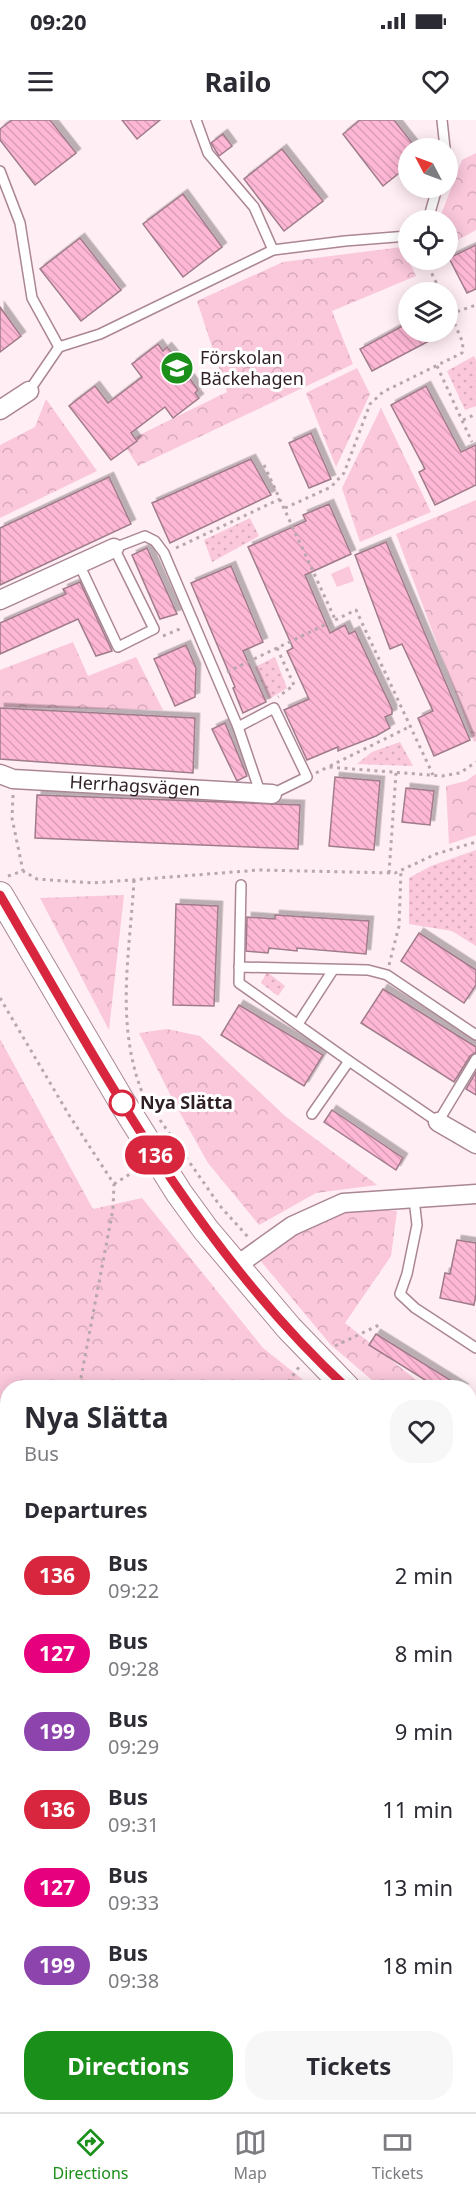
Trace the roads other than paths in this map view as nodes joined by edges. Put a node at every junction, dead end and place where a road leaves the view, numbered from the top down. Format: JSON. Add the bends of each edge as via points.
{"nodes":[{"id":1,"x":196,"y":120,"type":"edge"},
{"id":2,"x":442,"y":120,"type":"edge"},
{"id":3,"x":444,"y":138,"type":"edge"},
{"id":4,"x":0,"y":171,"type":"edge"},
{"id":5,"x":398,"y":237,"type":"edge"},
{"id":6,"x":273,"y":250,"type":"junction"},
{"id":7,"x":59,"y":347,"type":"junction"},
{"id":8,"x":29,"y":391,"type":"joint"},
{"id":9,"x":0,"y":410,"type":"edge"},
{"id":10,"x":114,"y":548,"type":"junction"},
{"id":11,"x":78,"y":564,"type":"junction"},
{"id":12,"x":0,"y":600,"type":"edge"},
{"id":13,"x":238,"y":727,"type":"junction"},
{"id":14,"x":7,"y":777,"type":"edge"},
{"id":15,"x":266,"y":793,"type":"junction"},
{"id":16,"x":241,"y":885,"type":"dead end"},
{"id":17,"x":0,"y":895,"type":"edge"},
{"id":18,"x":239,"y":967,"type":"junction"},
{"id":19,"x":333,"y":970,"type":"junction"},
{"id":20,"x":298,"y":1024,"type":"junction"},
{"id":21,"x":476,"y":1035,"type":"edge"},
{"id":22,"x":476,"y":1059,"type":"edge"},
{"id":23,"x":349,"y":1061,"type":"junction"},
{"id":24,"x":312,"y":1114,"type":"dead end"},
{"id":25,"x":438,"y":1122,"type":"junction"},
{"id":26,"x":476,"y":1144,"type":"edge"},
{"id":27,"x":476,"y":1194,"type":"edge"},
{"id":28,"x":414,"y":1198,"type":"junction"},
{"id":29,"x":236,"y":1266,"type":"junction"},
{"id":30,"x":476,"y":1348,"type":"edge"},
{"id":31,"x":339,"y":1380,"type":"edge"}],
"edges":[{"from":1,"to":6,"type":"lane","via":[[208,153],[254,207]]},
{"from":2,"to":3,"type":"lane"},
{"from":4,"to":7,"type":"lane","via":[[20,223],[32,298]]},
{"from":5,"to":6,"type":"lane"},
{"from":6,"to":7,"type":"lane","via":[[100,334]]},
{"from":7,"to":8,"type":"lane"},
{"from":8,"to":9,"type":"street"},
{"from":10,"to":11,"type":"street"},
{"from":10,"to":11,"type":"lane","via":[[154,629],[118,647]]},
{"from":10,"to":13,"type":"lane","via":[[144,536],[155,541],[164,553]]},
{"from":11,"to":12,"type":"street"},
{"from":13,"to":15,"type":"lane"},
{"from":13,"to":15,"type":"lane","via":[[274,708],[307,777]]},
{"from":14,"to":15,"type":"street","name":"Herrhagsvägen"},
{"from":16,"to":18,"type":"lane"},
{"from":17,"to":29,"type":"street","via":[[157,1158]]},
{"from":18,"to":19,"type":"lane"},
{"from":18,"to":20,"type":"lane","via":[[239,983]]},
{"from":19,"to":20,"type":"lane"},
{"from":19,"to":21,"type":"lane","via":[[368,970],[387,975]]},
{"from":20,"to":23,"type":"lane"},
{"from":22,"to":25,"type":"lane"},
{"from":23,"to":24,"type":"lane"},
{"from":23,"to":25,"type":"lane"},
{"from":25,"to":26,"type":"street"},
{"from":27,"to":28,"type":"street"},
{"from":28,"to":29,"type":"street","via":[[343,1203],[292,1226]]},
{"from":28,"to":30,"type":"lane","via":[[417,1225],[400,1294]]},
{"from":29,"to":31,"type":"street"}]}
